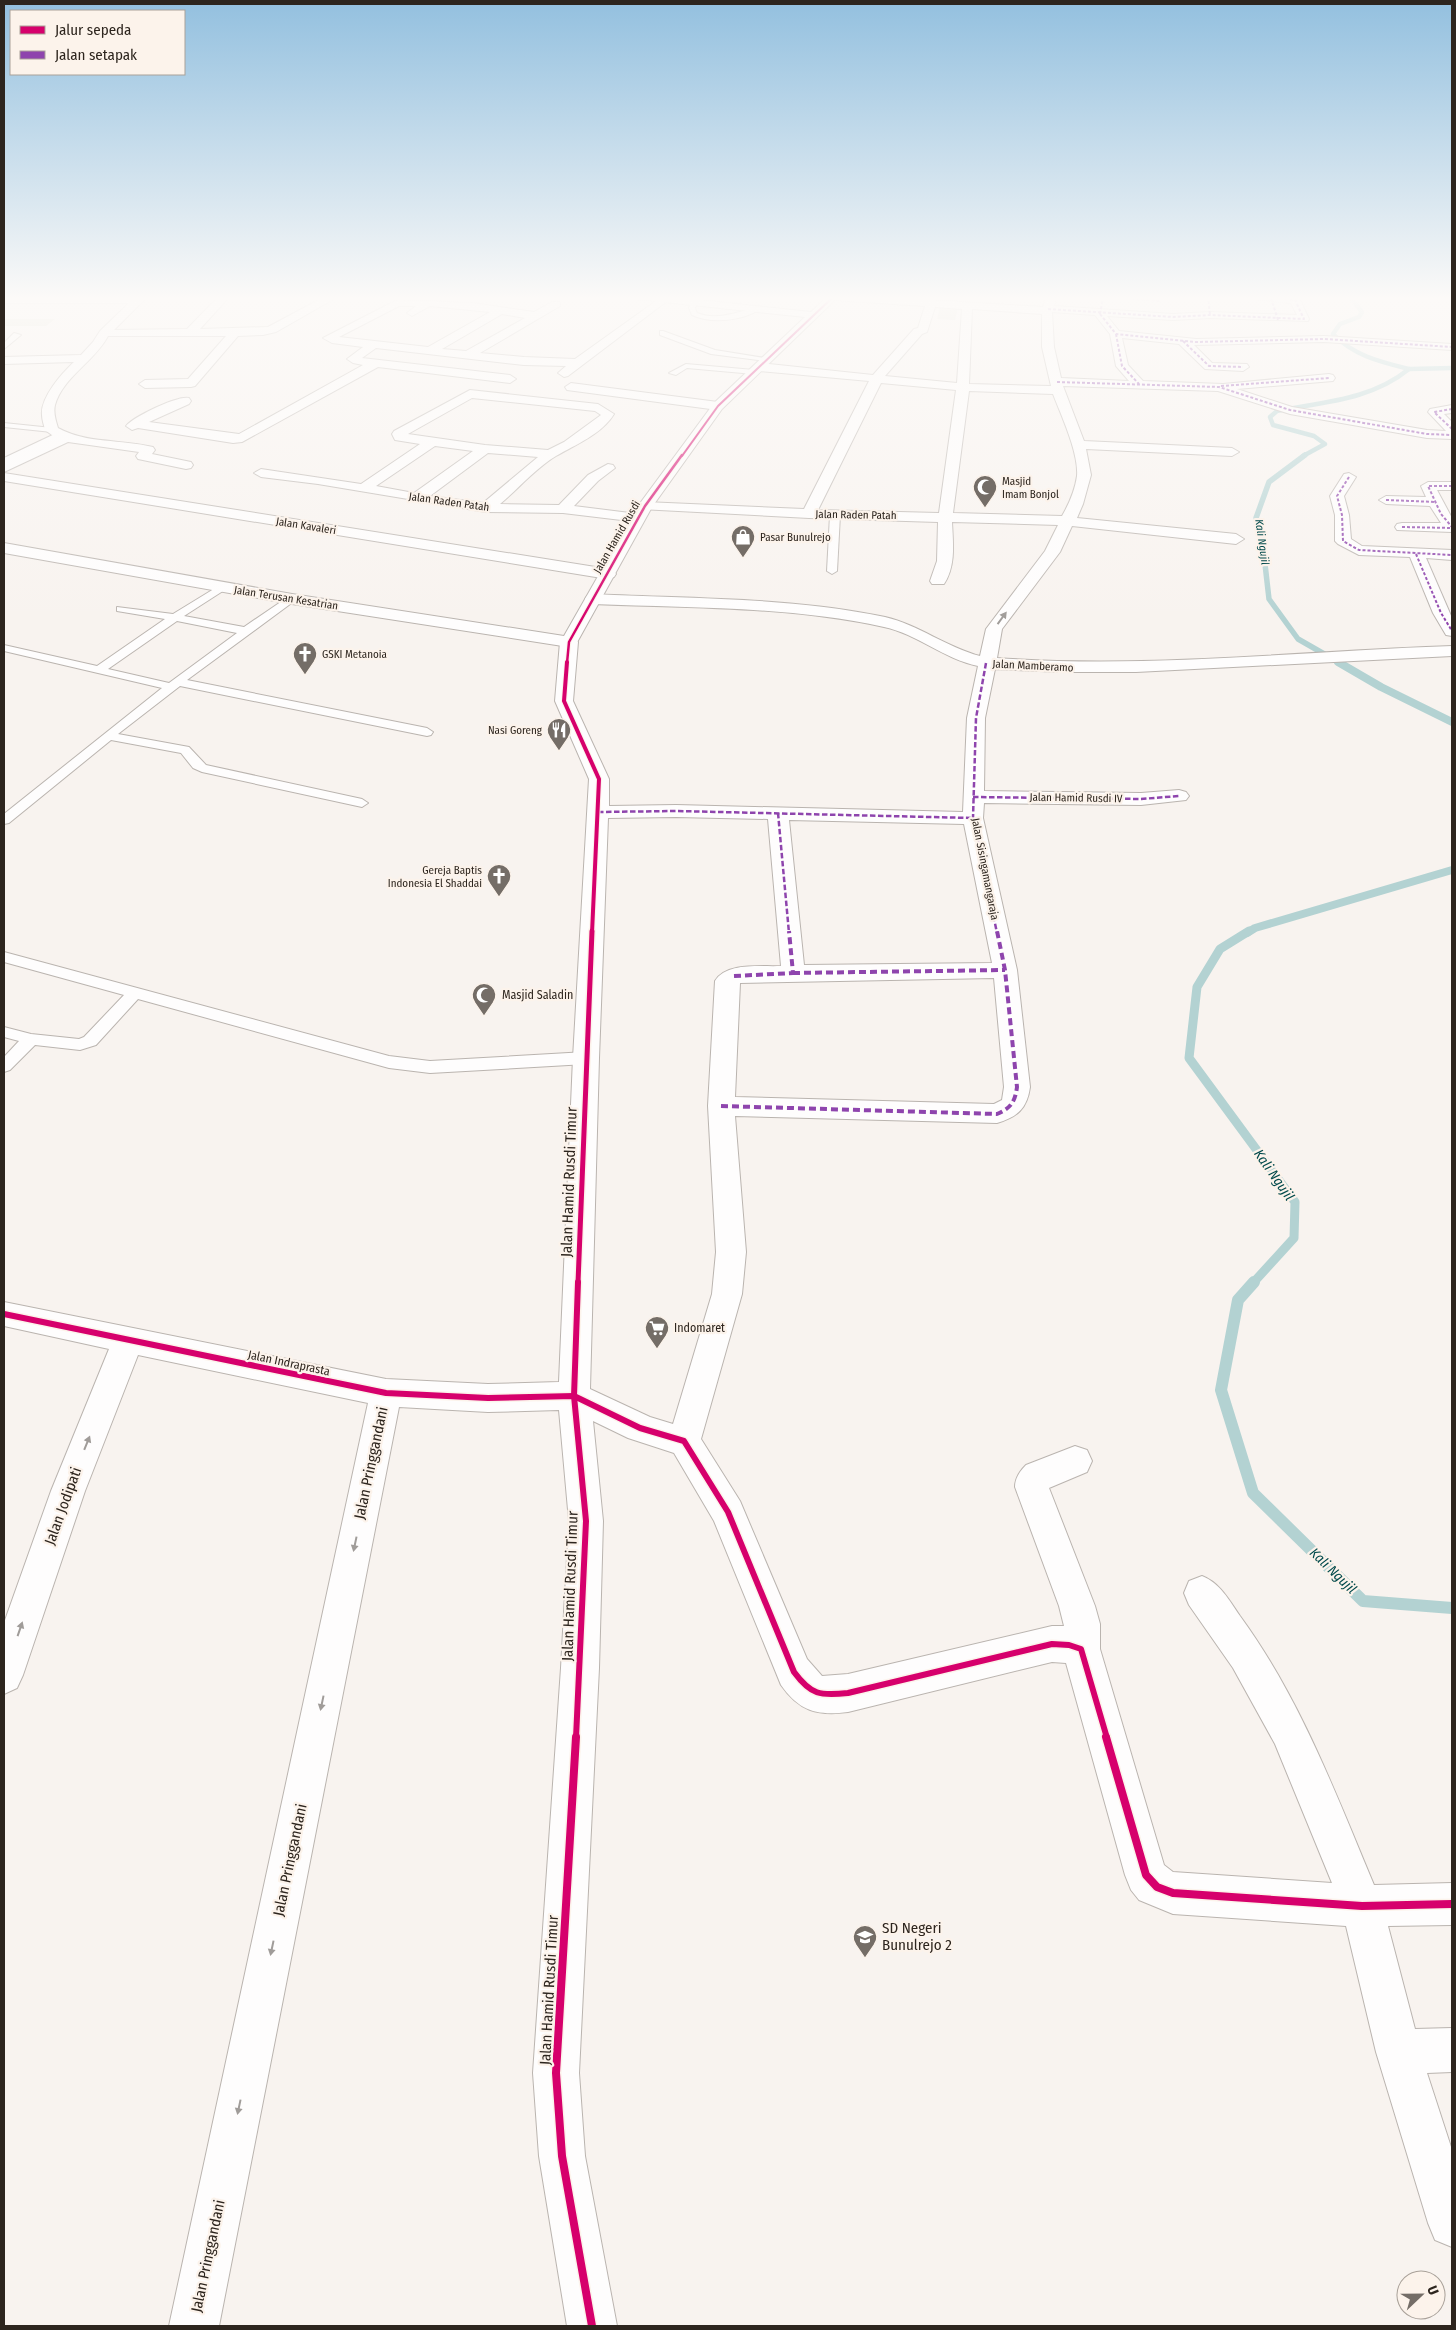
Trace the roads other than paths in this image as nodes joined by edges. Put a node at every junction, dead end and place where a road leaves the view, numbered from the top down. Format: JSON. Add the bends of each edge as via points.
{"nodes":[{"id":1,"x":49,"y":405,"type":"edge"},
{"id":2,"x":174,"y":405,"type":"edge"},
{"id":3,"x":301,"y":405,"type":"edge"},
{"id":4,"x":451,"y":405,"type":"edge"},
{"id":5,"x":570,"y":405,"type":"edge"},
{"id":6,"x":710,"y":405,"type":"edge"},
{"id":7,"x":864,"y":405,"type":"edge"},
{"id":8,"x":961,"y":405,"type":"edge"},
{"id":9,"x":1066,"y":405,"type":"edge"},
{"id":10,"x":1272,"y":405,"type":"edge"},
{"id":11,"x":718,"y":406,"type":"joint"},
{"id":12,"x":1452,"y":409,"type":"edge"},
{"id":13,"x":137,"y":424,"type":"junction"},
{"id":14,"x":4,"y":425,"type":"edge"},
{"id":15,"x":1452,"y":429,"type":"edge"},
{"id":16,"x":64,"y":435,"type":"junction"},
{"id":17,"x":1452,"y":436,"type":"edge"},
{"id":18,"x":432,"y":442,"type":"junction"},
{"id":19,"x":1078,"y":445,"type":"junction"},
{"id":20,"x":485,"y":449,"type":"junction"},
{"id":21,"x":1232,"y":452,"type":"dead end"},
{"id":22,"x":550,"y":454,"type":"junction"},
{"id":23,"x":4,"y":461,"type":"edge"},
{"id":24,"x":186,"y":465,"type":"dead end"},
{"id":25,"x":4,"y":468,"type":"edge"},
{"id":26,"x":608,"y":468,"type":"dead end"},
{"id":27,"x":261,"y":473,"type":"dead end"},
{"id":28,"x":4,"y":477,"type":"edge"},
{"id":29,"x":1349,"y":478,"type":"dead end"},
{"id":30,"x":1452,"y":486,"type":"edge"},
{"id":31,"x":364,"y":488,"type":"junction"},
{"id":32,"x":417,"y":498,"type":"junction"},
{"id":33,"x":1386,"y":500,"type":"dead end"},
{"id":34,"x":1436,"y":502,"type":"junction"},
{"id":35,"x":486,"y":508,"type":"junction"},
{"id":36,"x":562,"y":509,"type":"junction"},
{"id":37,"x":642,"y":512,"type":"junction"},
{"id":38,"x":809,"y":514,"type":"junction"},
{"id":39,"x":836,"y":514,"type":"junction"},
{"id":40,"x":946,"y":517,"type":"junction"},
{"id":41,"x":1067,"y":521,"type":"junction"},
{"id":42,"x":1402,"y":527,"type":"dead end"},
{"id":43,"x":1452,"y":527,"type":"edge"},
{"id":44,"x":1236,"y":540,"type":"dead end"},
{"id":45,"x":4,"y":548,"type":"edge"},
{"id":46,"x":1416,"y":554,"type":"junction"},
{"id":47,"x":1452,"y":555,"type":"edge"},
{"id":48,"x":832,"y":570,"type":"dead end"},
{"id":49,"x":608,"y":574,"type":"junction"},
{"id":50,"x":938,"y":581,"type":"dead end"},
{"id":51,"x":222,"y":588,"type":"junction"},
{"id":52,"x":593,"y":599,"type":"junction"},
{"id":53,"x":292,"y":600,"type":"junction"},
{"id":54,"x":121,"y":609,"type":"dead end"},
{"id":55,"x":175,"y":617,"type":"junction"},
{"id":56,"x":246,"y":631,"type":"junction"},
{"id":57,"x":1452,"y":631,"type":"edge"},
{"id":58,"x":569,"y":642,"type":"junction"},
{"id":59,"x":4,"y":648,"type":"edge"},
{"id":60,"x":1452,"y":651,"type":"edge"},
{"id":61,"x":986,"y":663,"type":"junction"},
{"id":62,"x":99,"y":670,"type":"junction"},
{"id":63,"x":175,"y":684,"type":"junction"},
{"id":64,"x":427,"y":732,"type":"dead end"},
{"id":65,"x":109,"y":736,"type":"junction"},
{"id":66,"x":1179,"y":796,"type":"dead end"},
{"id":67,"x":362,"y":802,"type":"dead end"},
{"id":68,"x":973,"y":807,"type":"junction"},
{"id":69,"x":598,"y":812,"type":"junction"},
{"id":70,"x":778,"y":813,"type":"junction"},
{"id":71,"x":4,"y":820,"type":"edge"},
{"id":72,"x":4,"y":957,"type":"edge"},
{"id":73,"x":1005,"y":970,"type":"junction"},
{"id":74,"x":793,"y":973,"type":"junction"},
{"id":75,"x":135,"y":992,"type":"junction"},
{"id":76,"x":4,"y":1032,"type":"edge"},
{"id":77,"x":31,"y":1039,"type":"junction"},
{"id":78,"x":586,"y":1058,"type":"junction"},
{"id":79,"x":4,"y":1066,"type":"edge"},
{"id":80,"x":721,"y":1106,"type":"junction"},
{"id":81,"x":4,"y":1314,"type":"edge"},
{"id":82,"x":128,"y":1340,"type":"junction"},
{"id":83,"x":386,"y":1393,"type":"junction"},
{"id":84,"x":574,"y":1396,"type":"junction"},
{"id":85,"x":684,"y":1441,"type":"junction"},
{"id":86,"x":1075,"y":1461,"type":"dead end"},
{"id":87,"x":1202,"y":1593,"type":"dead end"},
{"id":88,"x":1081,"y":1649,"type":"junction"},
{"id":89,"x":4,"y":1675,"type":"edge"},
{"id":90,"x":1452,"y":1904,"type":"edge"},
{"id":91,"x":1362,"y":1906,"type":"junction"},
{"id":92,"x":1452,"y":2050,"type":"edge"},
{"id":93,"x":1398,"y":2052,"type":"junction"},
{"id":94,"x":1452,"y":2223,"type":"edge"},
{"id":95,"x":194,"y":2326,"type":"edge"},
{"id":96,"x":592,"y":2326,"type":"edge"}],
"edges":[{"from":1,"to":16,"type":"street","via":[[48,414]]},
{"from":2,"to":13,"type":"street"},
{"from":3,"to":13,"type":"street","via":[[242,438]]},
{"from":4,"to":18,"type":"street","via":[[399,434],[405,439]]},
{"from":5,"to":22,"type":"street","via":[[598,408],[608,414],[569,445]]},
{"from":6,"to":11,"type":"street"},
{"from":7,"to":38,"type":"street"},
{"from":8,"to":40,"type":"street"},
{"from":9,"to":19,"type":"street","name":"Jalan Sisingamangaraja"},
{"from":10,"to":17,"type":"street","via":[[1420,433]]},
{"from":11,"to":37,"type":"street","name":"Jalan Hamid Rusdi"},
{"from":12,"to":15,"type":"street","via":[[1434,412]]},
{"from":13,"to":16,"type":"street","via":[[111,431]]},
{"from":14,"to":16,"type":"lane"},
{"from":16,"to":23,"type":"lane"},
{"from":16,"to":24,"type":"street","via":[[148,450],[143,456]]},
{"from":16,"to":25,"type":"street"},
{"from":18,"to":20,"type":"street"},
{"from":18,"to":31,"type":"street"},
{"from":19,"to":21,"type":"street"},
{"from":19,"to":41,"type":"street","name":"Jalan Sisingamangaraja","via":[[1084,475],[1076,504]]},
{"from":20,"to":22,"type":"street"},
{"from":20,"to":32,"type":"street"},
{"from":22,"to":35,"type":"street"},
{"from":26,"to":36,"type":"street","via":[[593,478]]},
{"from":27,"to":31,"type":"street","name":"Jalan Raden Patah"},
{"from":28,"to":49,"type":"street","name":"Jalan Kavaleri"},
{"from":29,"to":46,"type":"street","via":[[1337,496],[1343,541],[1359,550]]},
{"from":30,"to":34,"type":"street","via":[[1429,486]]},
{"from":31,"to":32,"type":"street","name":"Jalan Raden Patah"},
{"from":32,"to":35,"type":"street","name":"Jalan Raden Patah"},
{"from":33,"to":34,"type":"street"},
{"from":34,"to":43,"type":"street"},
{"from":35,"to":36,"type":"street","name":"Jalan Raden Patah"},
{"from":36,"to":37,"type":"street","name":"Jalan Raden Patah"},
{"from":37,"to":38,"type":"street","name":"Jalan Raden Patah"},
{"from":37,"to":49,"type":"street","name":"Jalan Hamid Rusdi"},
{"from":38,"to":39,"type":"street","name":"Jalan Raden Patah"},
{"from":39,"to":40,"type":"street","name":"Jalan Raden Patah"},
{"from":39,"to":48,"type":"lane"},
{"from":40,"to":41,"type":"street","name":"Jalan Raden Patah"},
{"from":40,"to":50,"type":"street","via":[[945,561]]},
{"from":41,"to":44,"type":"street","name":"Jalan Raden Patah"},
{"from":61,"to":41,"type":"street","name":"Jalan Sisingamangaraja","one_way":true,"via":[[994,629],[1052,552]]},
{"from":42,"to":43,"type":"street"},
{"from":45,"to":51,"type":"street","name":"Jalan Terusan Kesatrian"},
{"from":46,"to":47,"type":"street"},
{"from":46,"to":57,"type":"street"},
{"from":49,"to":52,"type":"street","name":"Jalan Hamid Rusdi"},
{"from":51,"to":53,"type":"street","name":"Jalan Terusan Kesatrian"},
{"from":51,"to":55,"type":"lane"},
{"from":52,"to":58,"type":"street","name":"Jalan Hamid Rusdi"},
{"from":52,"to":61,"type":"street","name":"Jalan Mamberamo","via":[[785,610],[863,618],[888,623],[922,636],[954,654]]},
{"from":53,"to":56,"type":"lane"},
{"from":53,"to":58,"type":"street","name":"Jalan Terusan Kesatrian"},
{"from":54,"to":55,"type":"lane"},
{"from":55,"to":56,"type":"lane"},
{"from":55,"to":62,"type":"lane"},
{"from":56,"to":63,"type":"lane"},
{"from":58,"to":69,"type":"street","name":"Jalan Hamid Rusdi Timur","via":[[564,701],[599,778]]},
{"from":59,"to":62,"type":"lane"},
{"from":60,"to":61,"type":"street","name":"Jalan Mamberamo","via":[[1164,666],[1080,668]]},
{"from":61,"to":68,"type":"street","name":"Jalan Sisingamangaraja","via":[[976,718]]},
{"from":62,"to":63,"type":"lane"},
{"from":63,"to":64,"type":"lane"},
{"from":63,"to":65,"type":"lane"},
{"from":65,"to":67,"type":"lane","via":[[185,750],[202,768]]},
{"from":65,"to":71,"type":"lane"},
{"from":66,"to":68,"type":"street","name":"Jalan Hamid Rusdi IV"},
{"from":68,"to":70,"type":"street","name":"Jalan Hamid Rusdi IV"},
{"from":68,"to":73,"type":"street","name":"Jalan Sisingamangaraja"},
{"from":69,"to":70,"type":"street","name":"Jalan Hamid Rusdi IV"},
{"from":69,"to":78,"type":"street","name":"Jalan Hamid Rusdi Timur"},
{"from":70,"to":74,"type":"street"},
{"from":72,"to":75,"type":"lane"},
{"from":73,"to":74,"type":"street"},
{"from":73,"to":80,"type":"street","name":"Jalan Sisingamangaraja","via":[[1016,1087],[1010,1109],[997,1114]]},
{"from":74,"to":80,"type":"street","via":[[734,976],[727,981]]},
{"from":75,"to":77,"type":"lane","via":[[90,1041],[80,1045]]},
{"from":75,"to":78,"type":"lane","via":[[389,1062],[430,1067]]},
{"from":76,"to":77,"type":"lane"},
{"from":77,"to":79,"type":"lane"},
{"from":78,"to":84,"type":"street","name":"Jalan Hamid Rusdi Timur"},
{"from":80,"to":85,"type":"street","via":[[731,1252],[727,1294]]},
{"from":81,"to":82,"type":"street","name":"Jalan Indraprasta"},
{"from":82,"to":83,"type":"street","name":"Jalan Indraprasta"},
{"from":89,"to":82,"type":"street","name":"Jalan Jodipati","one_way":true,"via":[[68,1491]]},
{"from":83,"to":84,"type":"street","name":"Jalan Indraprasta","via":[[488,1398]]},
{"from":83,"to":95,"type":"street","name":"Jalan Pringgandani","one_way":true},
{"from":84,"to":85,"type":"street","via":[[640,1428]]},
{"from":84,"to":96,"type":"street","name":"Jalan Hamid Rusdi Timur","via":[[586,1521],[580,1678],[556,2072],[562,2156]]},
{"from":85,"to":88,"type":"street","via":[[728,1512],[794,1672],[805,1688],[825,1696],[848,1693],[1052,1644]]},
{"from":86,"to":88,"type":"street","via":[[1038,1476],[1032,1487],[1078,1606],[1082,1624]]},
{"from":87,"to":91,"type":"street","via":[[1246,1655],[1289,1731]]},
{"from":88,"to":91,"type":"street","via":[[1146,1874],[1152,1884],[1173,1893]]},
{"from":90,"to":91,"type":"street"},
{"from":91,"to":93,"type":"street"},
{"from":92,"to":93,"type":"street"},
{"from":93,"to":94,"type":"street"}]}
